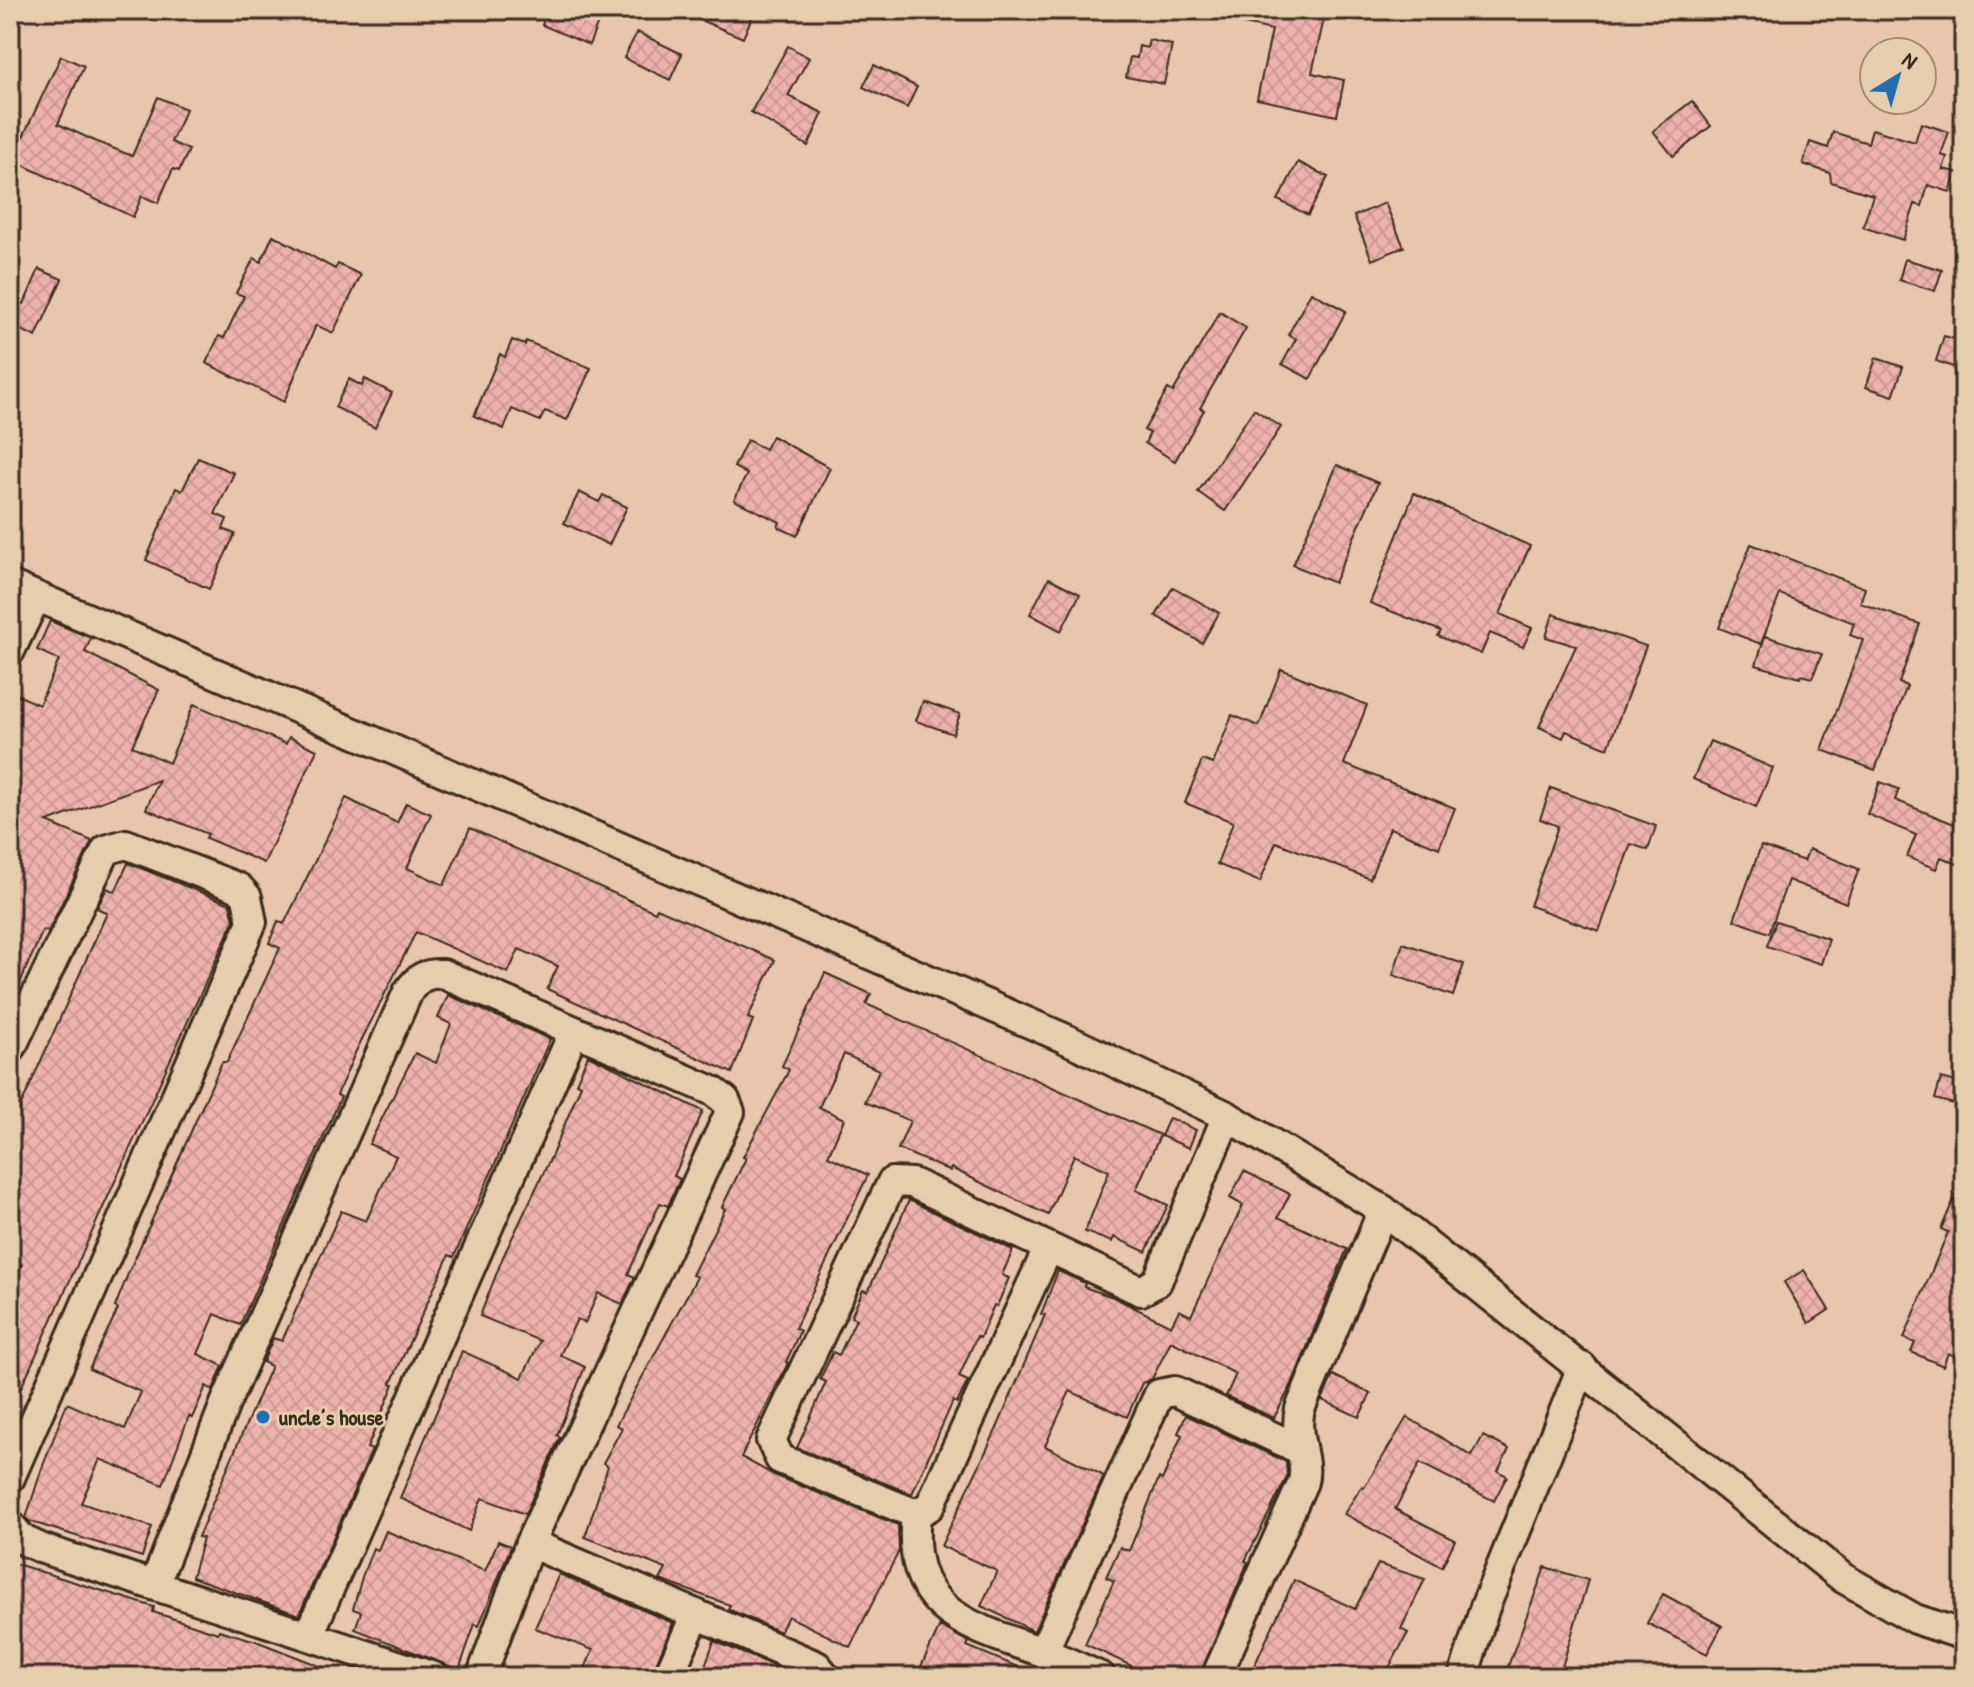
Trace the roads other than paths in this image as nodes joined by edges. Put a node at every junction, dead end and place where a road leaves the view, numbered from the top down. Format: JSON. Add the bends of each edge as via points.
{"nodes":[{"id":1,"x":10,"y":585,"type":"edge"},
{"id":2,"x":36,"y":597,"type":"junction"},
{"id":3,"x":10,"y":651,"type":"edge"},
{"id":4,"x":574,"y":1031,"type":"junction"},
{"id":5,"x":10,"y":1050,"type":"edge"},
{"id":6,"x":1227,"y":1116,"type":"junction"},
{"id":7,"x":1383,"y":1210,"type":"junction"},
{"id":8,"x":1048,"y":1249,"type":"junction"},
{"id":9,"x":1582,"y":1367,"type":"junction"},
{"id":10,"x":1299,"y":1449,"type":"junction"},
{"id":11,"x":10,"y":1478,"type":"edge"},
{"id":12,"x":916,"y":1514,"type":"junction"},
{"id":13,"x":10,"y":1525,"type":"edge"},
{"id":14,"x":530,"y":1543,"type":"junction"},
{"id":15,"x":155,"y":1584,"type":"junction"},
{"id":16,"x":696,"y":1614,"type":"junction"},
{"id":17,"x":309,"y":1635,"type":"junction"},
{"id":18,"x":1964,"y":1635,"type":"edge"},
{"id":19,"x":1043,"y":1652,"type":"junction"},
{"id":20,"x":434,"y":1677,"type":"edge"},
{"id":21,"x":481,"y":1677,"type":"edge"},
{"id":22,"x":668,"y":1677,"type":"edge"},
{"id":23,"x":826,"y":1677,"type":"edge"},
{"id":24,"x":1101,"y":1677,"type":"edge"},
{"id":25,"x":1216,"y":1677,"type":"edge"},
{"id":26,"x":1463,"y":1677,"type":"edge"}],
"edges":[{"from":1,"to":2,"type":"street"},
{"from":2,"to":3,"type":"street"},
{"from":2,"to":6,"type":"street","via":[[1064,1038]]},
{"from":4,"to":14,"type":"street","via":[[713,1091],[730,1112]]},
{"from":4,"to":15,"type":"street","via":[[443,974],[417,979],[225,1404]]},
{"from":4,"to":17,"type":"street"},
{"from":5,"to":11,"type":"street","via":[[106,850],[126,844],[239,888],[247,897],[252,922]]},
{"from":6,"to":7,"type":"street"},
{"from":6,"to":8,"type":"street","via":[[1150,1288],[1141,1291]]},
{"from":7,"to":9,"type":"street"},
{"from":7,"to":10,"type":"street","via":[[1300,1409]]},
{"from":8,"to":12,"type":"street","via":[[930,1506]]},
{"from":8,"to":12,"type":"street","via":[[912,1183],[892,1182],[887,1189],[771,1440],[780,1459]]},
{"from":9,"to":18,"type":"street","via":[[1843,1578],[1915,1619]]},
{"from":9,"to":26,"type":"street","via":[[1485,1607]]},
{"from":10,"to":19,"type":"street","via":[[1175,1391],[1159,1394]]},
{"from":10,"to":25,"type":"street","via":[[1306,1471],[1303,1482]]},
{"from":12,"to":19,"type":"street","via":[[912,1548],[919,1575],[936,1601],[975,1629]]},
{"from":13,"to":15,"type":"street","via":[[23,1540],[43,1549]]},
{"from":14,"to":16,"type":"street"},
{"from":14,"to":21,"type":"street"},
{"from":15,"to":17,"type":"street"},
{"from":16,"to":22,"type":"street"},
{"from":16,"to":23,"type":"street","via":[[817,1666]]},
{"from":17,"to":20,"type":"street"},
{"from":19,"to":24,"type":"street"}]}
